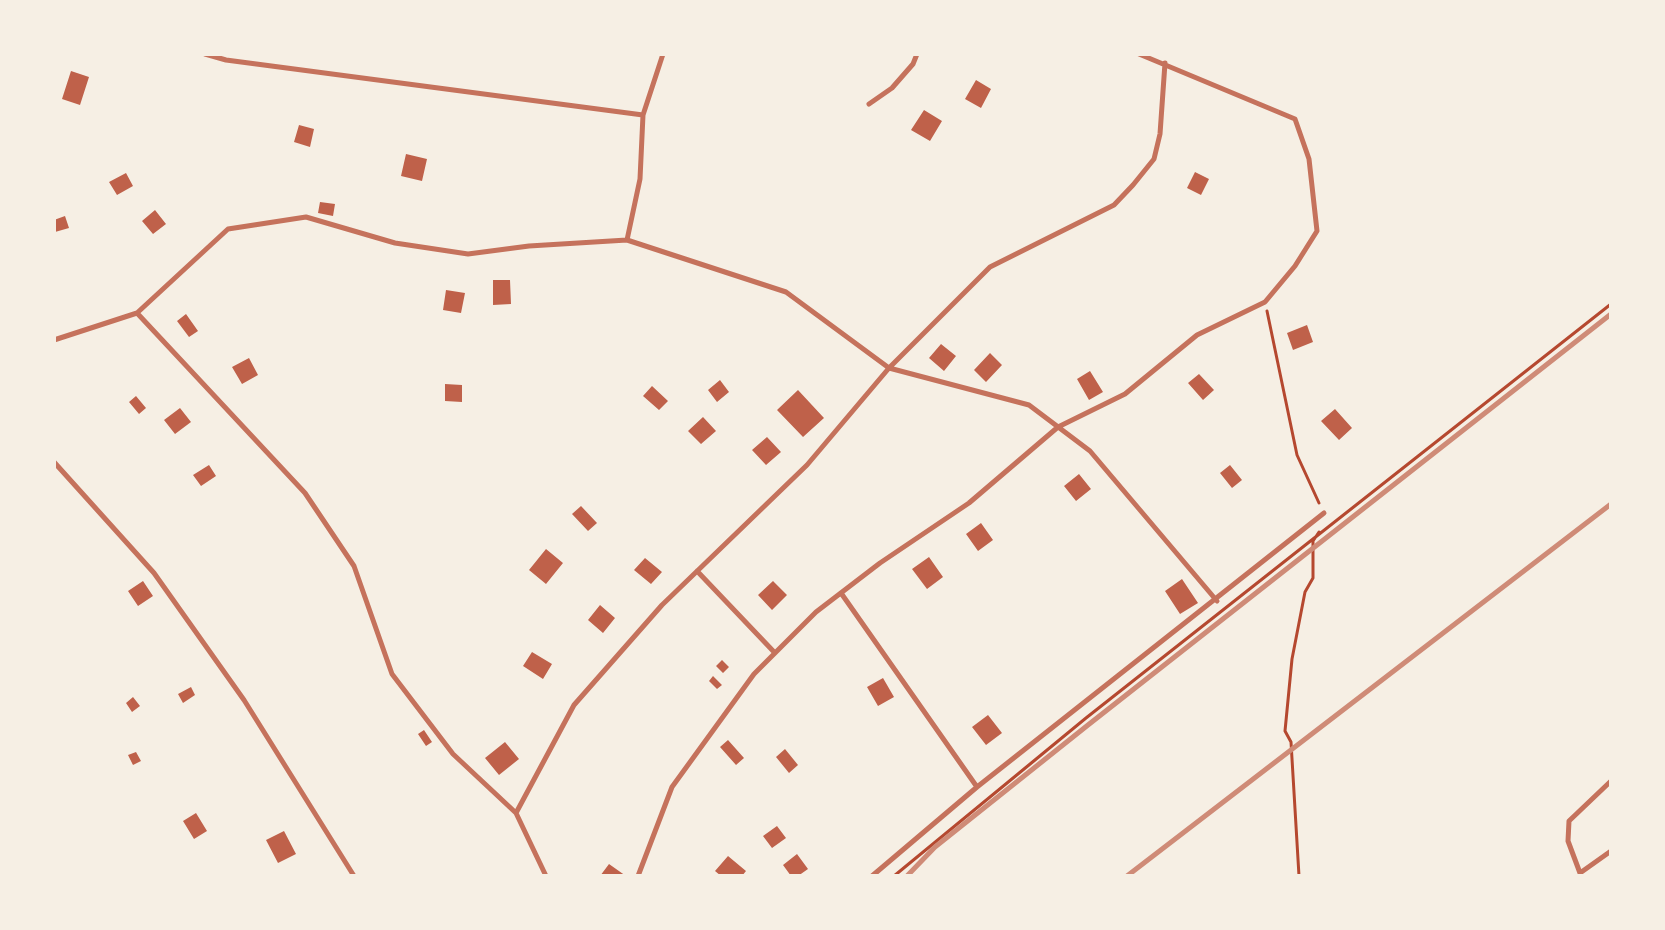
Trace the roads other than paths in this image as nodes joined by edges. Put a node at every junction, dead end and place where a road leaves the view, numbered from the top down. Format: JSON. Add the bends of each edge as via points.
{"nodes":[{"id":1,"x":205,"y":54,"type":"edge"},
{"id":2,"x":663,"y":54,"type":"edge"},
{"id":3,"x":917,"y":54,"type":"edge"},
{"id":4,"x":1139,"y":54,"type":"edge"},
{"id":5,"x":1165,"y":63,"type":"junction"},
{"id":6,"x":869,"y":104,"type":"dead end"},
{"id":7,"x":643,"y":115,"type":"junction"},
{"id":8,"x":627,"y":240,"type":"junction"},
{"id":9,"x":137,"y":313,"type":"junction"},
{"id":10,"x":54,"y":340,"type":"edge"},
{"id":11,"x":889,"y":368,"type":"junction"},
{"id":12,"x":1058,"y":427,"type":"junction"},
{"id":13,"x":54,"y":462,"type":"edge"},
{"id":14,"x":1324,"y":513,"type":"road end"},
{"id":15,"x":697,"y":571,"type":"junction"},
{"id":16,"x":841,"y":593,"type":"junction"},
{"id":17,"x":1217,"y":601,"type":"junction"},
{"id":18,"x":775,"y":653,"type":"junction"},
{"id":19,"x":1611,"y":781,"type":"edge"},
{"id":20,"x":977,"y":787,"type":"junction"},
{"id":21,"x":516,"y":813,"type":"junction"},
{"id":22,"x":1611,"y":851,"type":"edge"},
{"id":23,"x":354,"y":876,"type":"edge"},
{"id":24,"x":546,"y":876,"type":"edge"},
{"id":25,"x":638,"y":876,"type":"edge"},
{"id":26,"x":872,"y":876,"type":"edge"}],
"edges":[{"from":1,"to":7,"type":"lane"},
{"from":2,"to":7,"type":"lane"},
{"from":3,"to":6,"type":"lane","via":[[892,88]]},
{"from":4,"to":5,"type":"lane"},
{"from":5,"to":11,"type":"lane","via":[[1154,159],[1133,185],[1114,205],[990,267]]},
{"from":5,"to":12,"type":"lane","via":[[1295,119],[1309,159],[1317,231],[1265,302],[1197,335],[1125,394]]},
{"from":7,"to":8,"type":"lane","via":[[640,179]]},
{"from":8,"to":9,"type":"lane","via":[[468,254],[395,243],[306,217],[228,229]]},
{"from":8,"to":11,"type":"lane","via":[[786,292]]},
{"from":9,"to":10,"type":"lane"},
{"from":9,"to":21,"type":"lane","via":[[305,493],[354,566],[392,674],[453,754]]},
{"from":11,"to":12,"type":"lane","via":[[1029,405]]},
{"from":11,"to":15,"type":"lane","via":[[807,465]]},
{"from":12,"to":16,"type":"lane","via":[[969,503]]},
{"from":12,"to":17,"type":"lane","via":[[1090,451]]},
{"from":13,"to":23,"type":"lane","via":[[154,573],[244,700]]},
{"from":14,"to":17,"type":"lane"},
{"from":15,"to":18,"type":"lane"},
{"from":15,"to":21,"type":"lane","via":[[574,705]]},
{"from":16,"to":18,"type":"lane"},
{"from":16,"to":20,"type":"lane"},
{"from":17,"to":20,"type":"lane"},
{"from":18,"to":25,"type":"lane","via":[[672,787]]},
{"from":19,"to":22,"type":"lane","via":[[1569,821],[1568,841],[1580,873]]},
{"from":20,"to":26,"type":"lane"},
{"from":21,"to":24,"type":"lane"}]}
